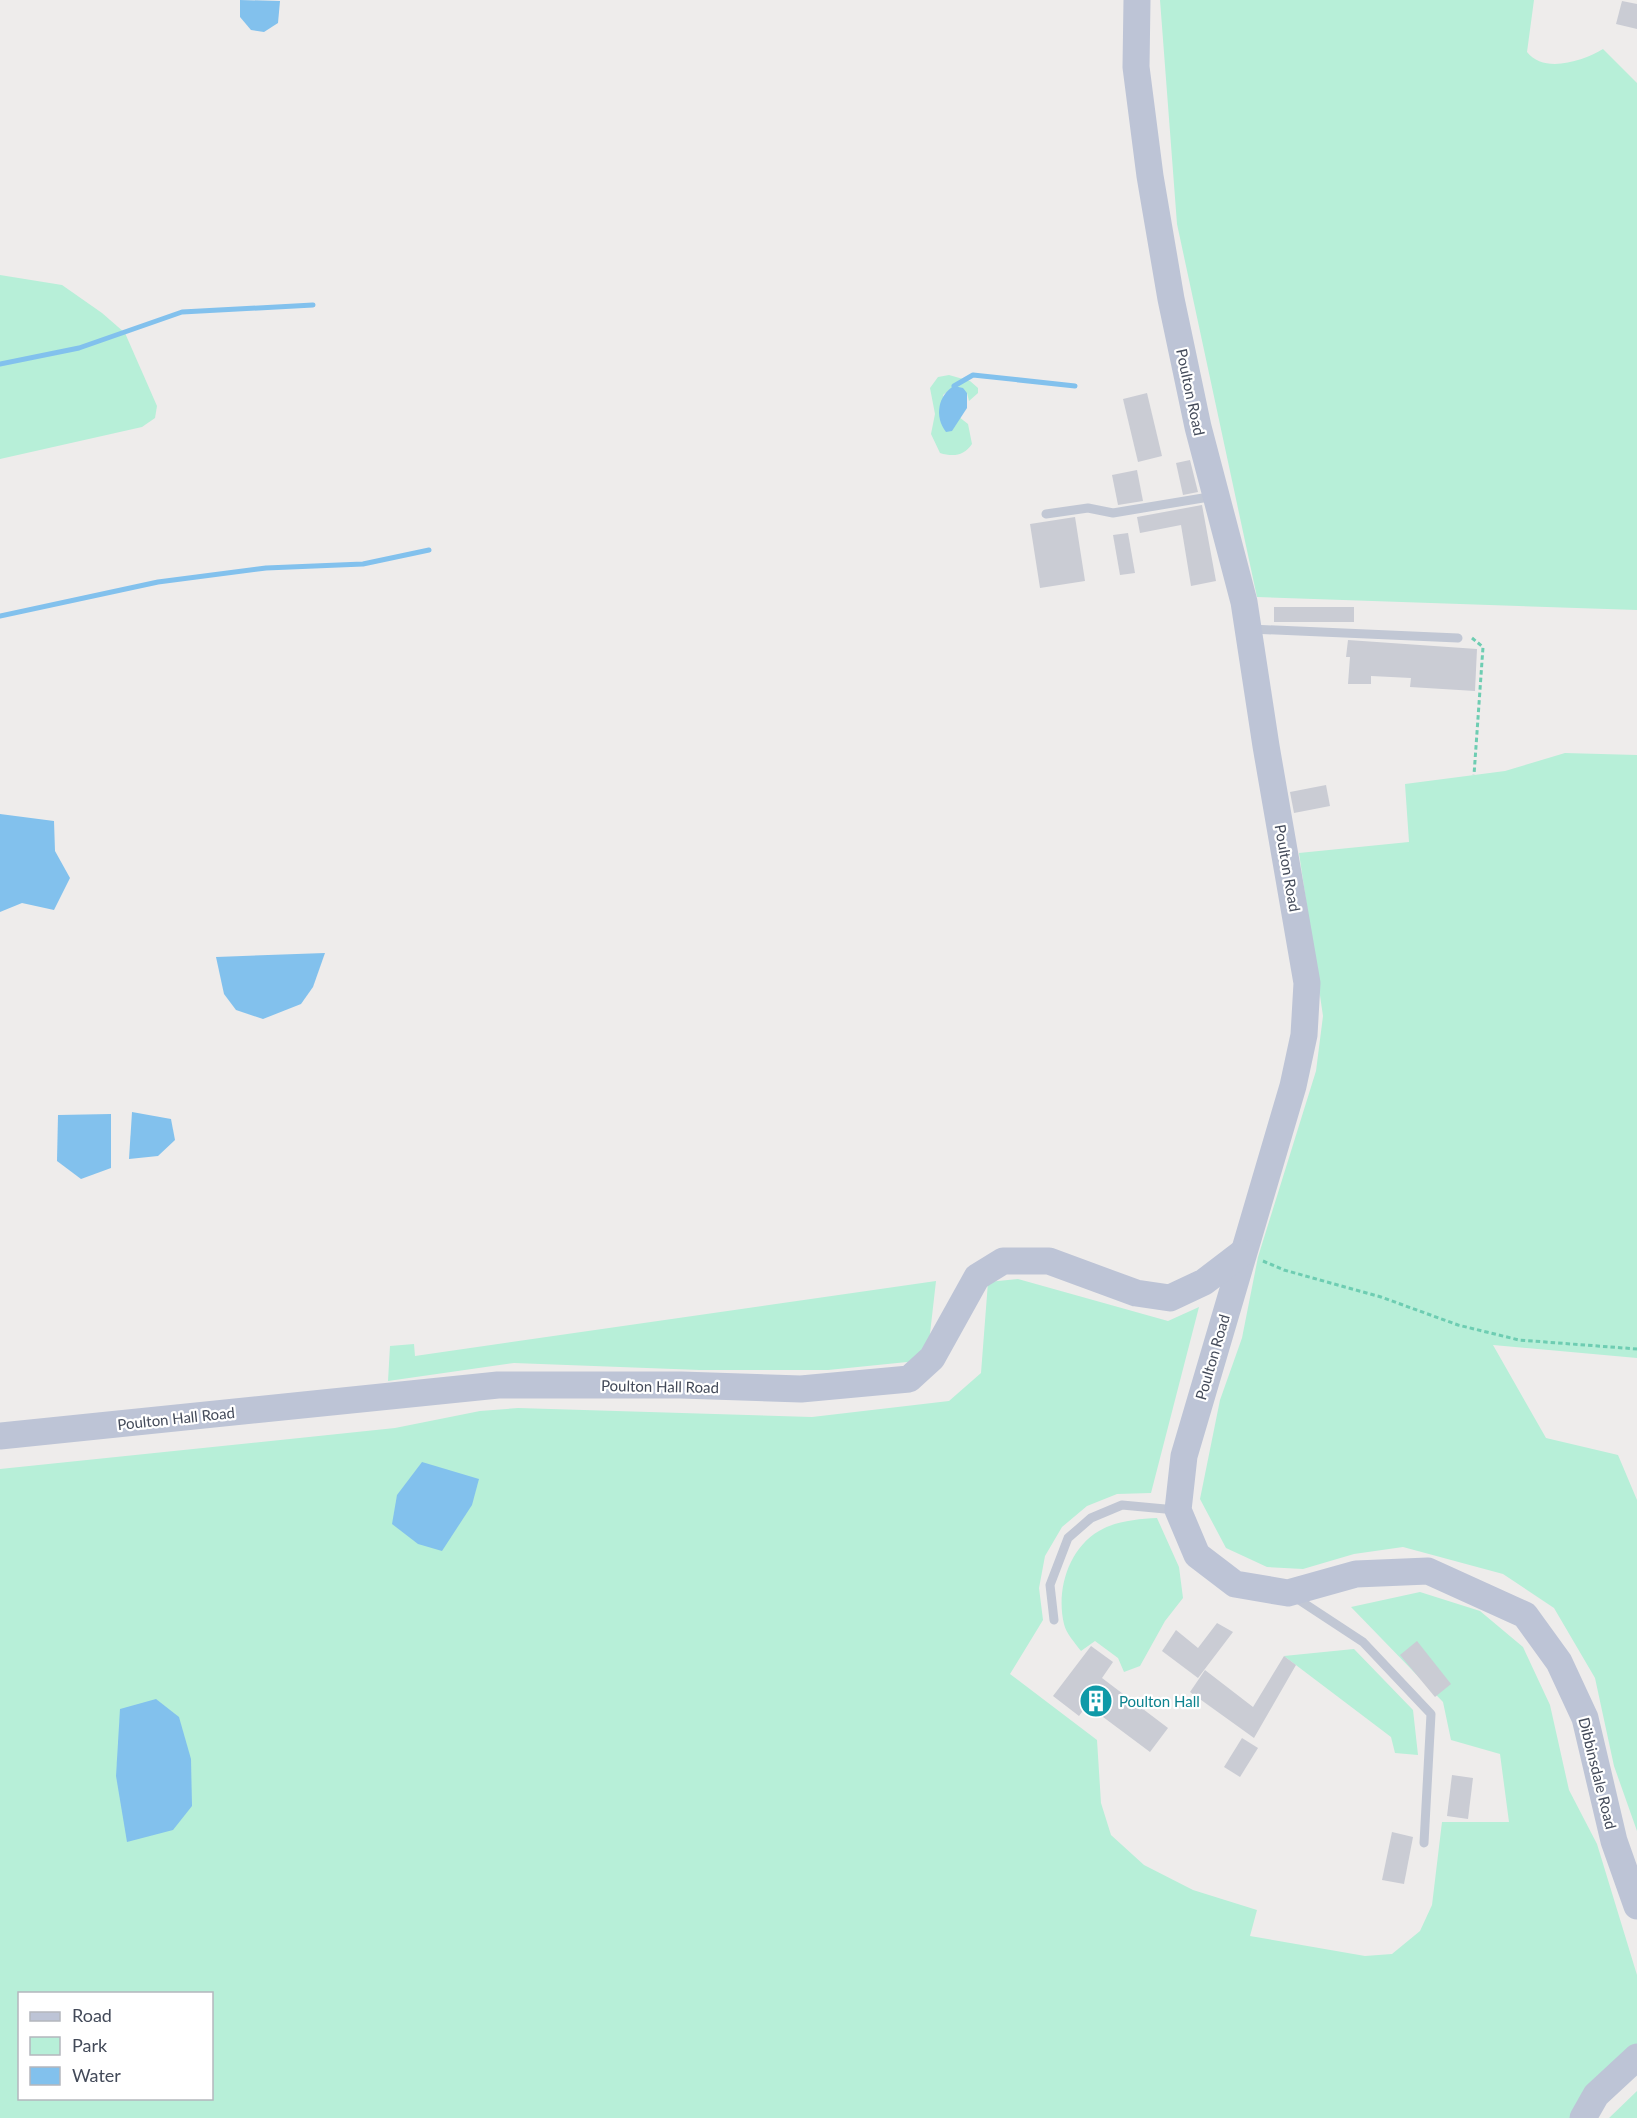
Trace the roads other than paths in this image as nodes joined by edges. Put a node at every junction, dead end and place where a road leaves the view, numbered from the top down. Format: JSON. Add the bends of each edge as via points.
{"nodes":[{"id":1,"x":1137,"y":0,"type":"edge"},
{"id":2,"x":1216,"y":495,"type":"junction"},
{"id":3,"x":1046,"y":514,"type":"dead end"},
{"id":4,"x":1248,"y":628,"type":"junction"},
{"id":5,"x":1458,"y":638,"type":"road end"},
{"id":6,"x":1242,"y":1252,"type":"junction"},
{"id":7,"x":0,"y":1436,"type":"edge"},
{"id":8,"x":1178,"y":1510,"type":"junction"},
{"id":9,"x":1356,"y":1574,"type":"joint"},
{"id":10,"x":1288,"y":1593,"type":"junction"},
{"id":11,"x":1054,"y":1620,"type":"dead end"},
{"id":12,"x":1424,"y":1843,"type":"dead end"},
{"id":13,"x":1637,"y":1906,"type":"edge"},
{"id":14,"x":1637,"y":2057,"type":"edge"},
{"id":15,"x":1582,"y":2118,"type":"edge"}],
"edges":[{"from":1,"to":2,"type":"street","name":"Poulton Road","via":[[1136,67],[1149,176],[1198,427]]},
{"from":2,"to":3,"type":"lane","via":[[1113,513],[1088,508]]},
{"from":2,"to":4,"type":"street","name":"Poulton Road"},
{"from":4,"to":5,"type":"lane"},
{"from":4,"to":6,"type":"street","name":"Poulton Road","via":[[1307,1001],[1293,1086],[1260,1205]]},
{"from":6,"to":7,"type":"street","name":"Poulton Hall Road","via":[[1204,1282],[1170,1298],[1136,1293],[1049,1261],[1003,1261],[977,1277],[932,1358],[909,1379],[801,1389],[498,1384]]},
{"from":6,"to":8,"type":"street","name":"Poulton Road","via":[[1184,1456]]},
{"from":8,"to":10,"type":"street","name":"Poulton Road","via":[[1197,1555],[1206,1563],[1235,1584]]},
{"from":8,"to":11,"type":"lane","via":[[1122,1505],[1091,1518],[1068,1538],[1050,1585]]},
{"from":9,"to":10,"type":"street","name":"Poulton Road"},
{"from":9,"to":13,"type":"street","name":"Dibbinsdale Road","via":[[1428,1571],[1525,1616],[1559,1662],[1585,1718],[1614,1841]]},
{"from":10,"to":12,"type":"lane","via":[[1363,1642],[1431,1714]]},
{"from":14,"to":15,"type":"street","via":[[1596,2095]]}]}
